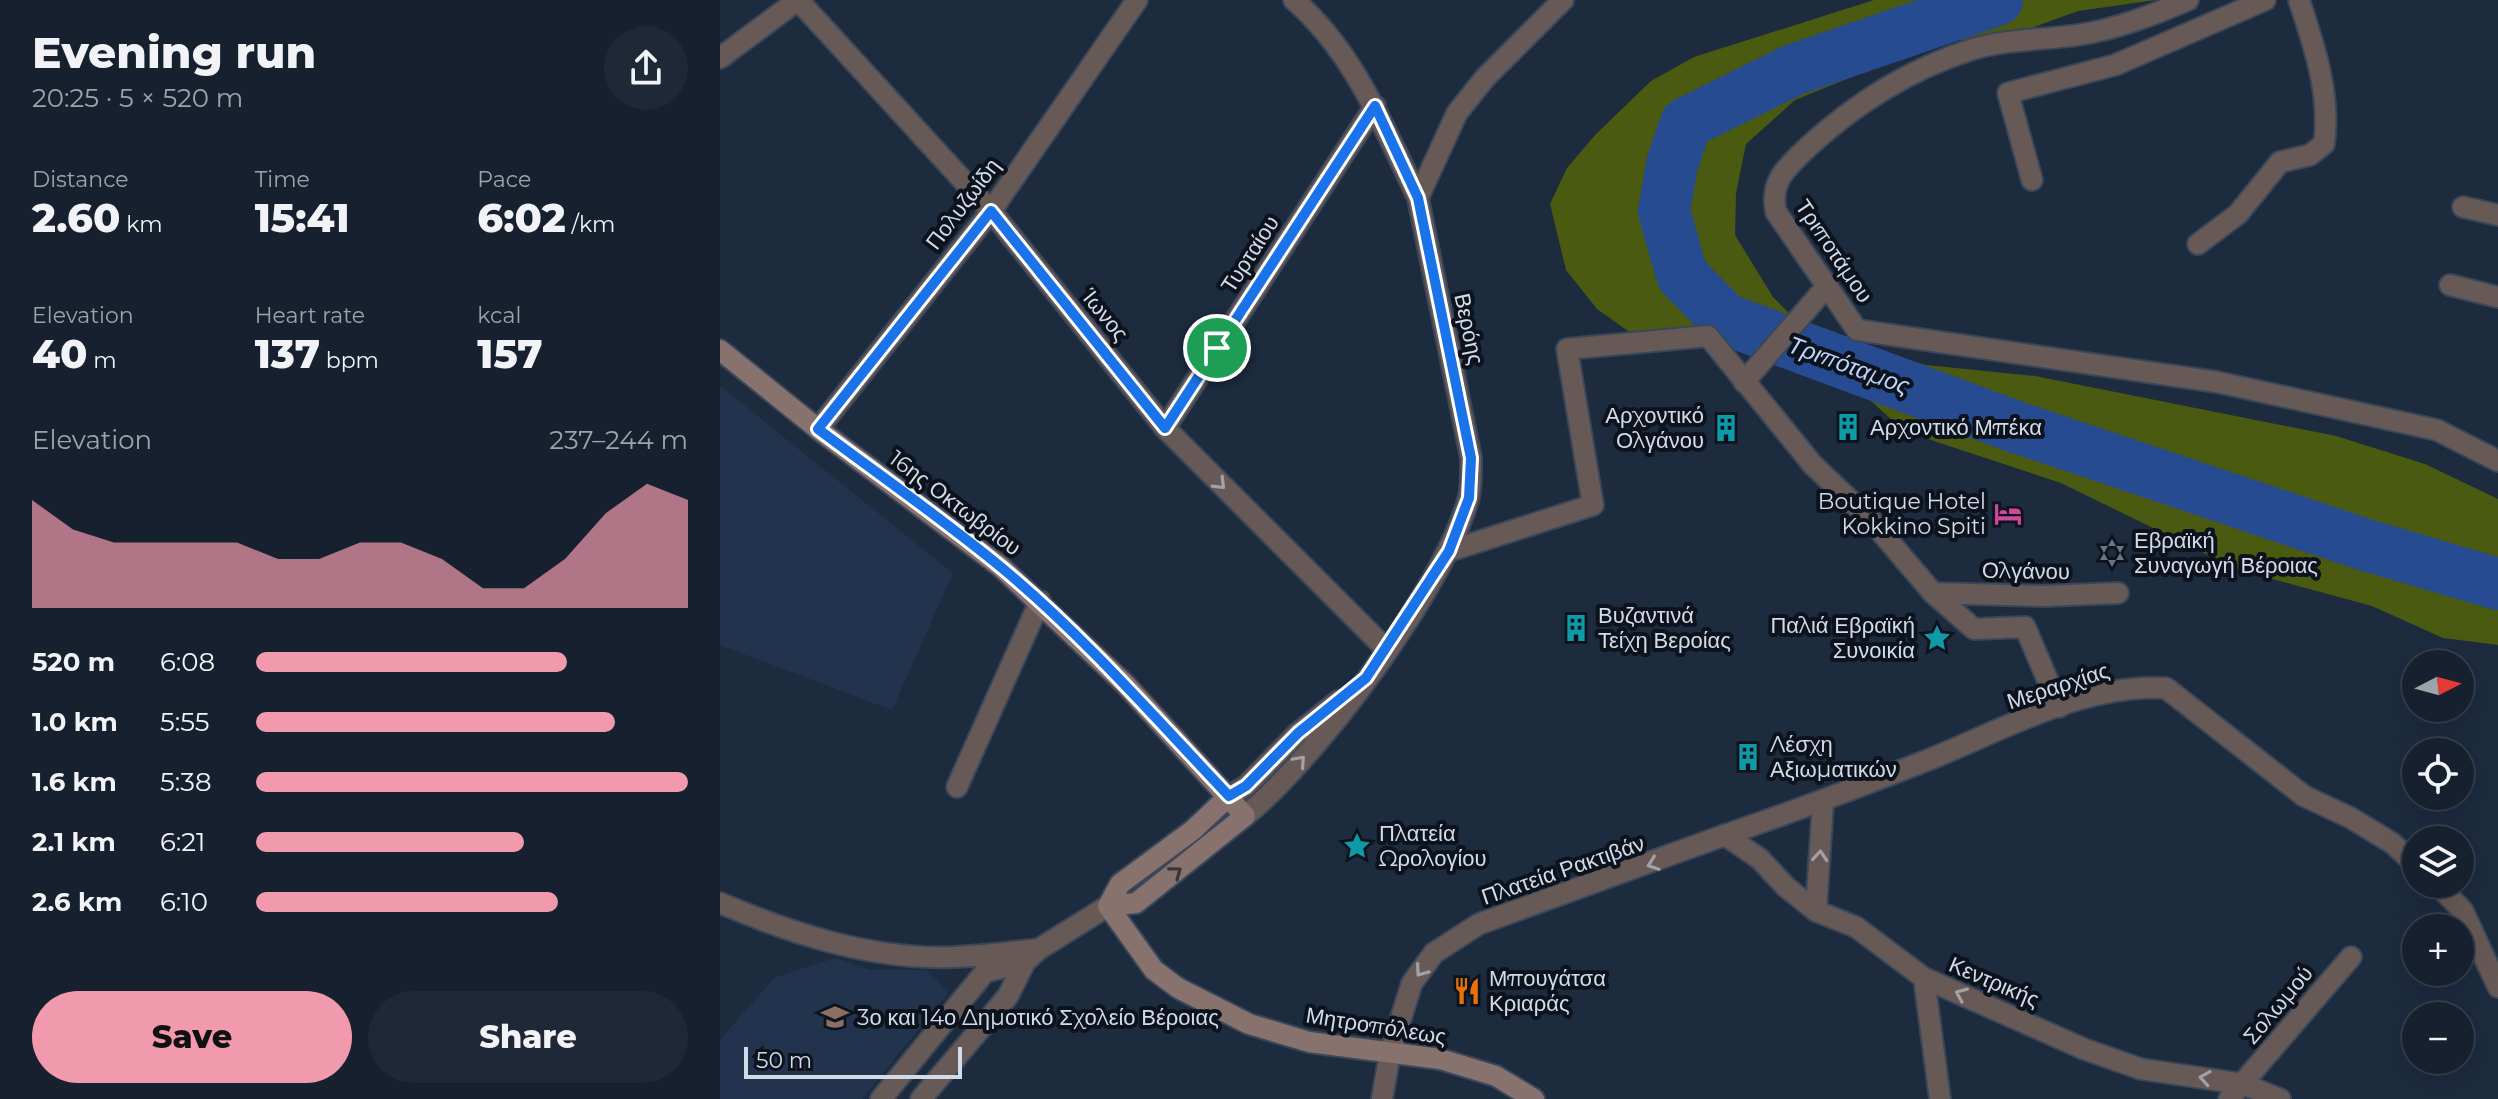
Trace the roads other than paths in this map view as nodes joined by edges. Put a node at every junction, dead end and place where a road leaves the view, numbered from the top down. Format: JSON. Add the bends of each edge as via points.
{"nodes":[{"id":1,"x":798,"y":0,"type":"edge"},
{"id":2,"x":1137,"y":0,"type":"edge"},
{"id":3,"x":1294,"y":0,"type":"edge"},
{"id":4,"x":1563,"y":0,"type":"edge"},
{"id":5,"x":2188,"y":0,"type":"edge"},
{"id":6,"x":2265,"y":0,"type":"edge"},
{"id":7,"x":2299,"y":0,"type":"edge"},
{"id":8,"x":720,"y":58,"type":"edge"},
{"id":9,"x":1375,"y":106,"type":"junction"},
{"id":10,"x":2032,"y":180,"type":"dead end"},
{"id":11,"x":1418,"y":198,"type":"junction"},
{"id":12,"x":2463,"y":207,"type":"dead end"},
{"id":13,"x":991,"y":211,"type":"junction"},
{"id":14,"x":2498,"y":215,"type":"edge"},
{"id":15,"x":2198,"y":244,"type":"dead end"},
{"id":16,"x":2450,"y":285,"type":"dead end"},
{"id":17,"x":1827,"y":286,"type":"junction"},
{"id":18,"x":2498,"y":297,"type":"edge"},
{"id":19,"x":720,"y":350,"type":"edge"},
{"id":20,"x":1744,"y":382,"type":"junction"},
{"id":21,"x":1165,"y":428,"type":"junction"},
{"id":22,"x":818,"y":429,"type":"junction"},
{"id":23,"x":2498,"y":461,"type":"edge"},
{"id":24,"x":1449,"y":551,"type":"junction"},
{"id":25,"x":1933,"y":593,"type":"junction"},
{"id":26,"x":2118,"y":593,"type":"dead end"},
{"id":27,"x":1040,"y":601,"type":"junction"},
{"id":28,"x":1386,"y":649,"type":"junction"},
{"id":29,"x":1366,"y":678,"type":"junction"},
{"id":30,"x":2059,"y":707,"type":"junction"},
{"id":31,"x":957,"y":787,"type":"dead end"},
{"id":32,"x":1229,"y":796,"type":"junction"},
{"id":33,"x":1823,"y":802,"type":"junction"},
{"id":34,"x":1245,"y":816,"type":"junction"},
{"id":35,"x":1725,"y":835,"type":"junction"},
{"id":36,"x":2402,"y":852,"type":"edge"},
{"id":37,"x":2450,"y":898,"type":"edge"},
{"id":38,"x":720,"y":903,"type":"edge"},
{"id":39,"x":1108,"y":906,"type":"junction"},
{"id":40,"x":1816,"y":911,"type":"junction"},
{"id":41,"x":1032,"y":955,"type":"junction"},
{"id":42,"x":2351,"y":957,"type":"dead end"},
{"id":43,"x":1924,"y":978,"type":"junction"},
{"id":44,"x":2498,"y":987,"type":"edge"},
{"id":45,"x":1390,"y":1053,"type":"junction"},
{"id":46,"x":2236,"y":1091,"type":"edge"},
{"id":47,"x":881,"y":1099,"type":"edge"},
{"id":48,"x":921,"y":1099,"type":"edge"},
{"id":49,"x":1382,"y":1099,"type":"edge"},
{"id":50,"x":1534,"y":1099,"type":"edge"},
{"id":51,"x":1940,"y":1099,"type":"edge"},
{"id":52,"x":2280,"y":1099,"type":"edge"}],
"edges":[{"from":1,"to":8,"type":"street"},
{"from":1,"to":13,"type":"street","name":"Ίωνος"},
{"from":2,"to":13,"type":"street","name":"Πολυζωίδη"},
{"from":3,"to":9,"type":"street","name":"Βερόης","via":[[1327,30]]},
{"from":4,"to":11,"type":"street","via":[[1457,113]]},
{"from":5,"to":17,"type":"street","name":"Τριποτάμου","via":[[2121,26],[1972,50],[1913,73],[1839,119],[1781,175],[1773,192],[1776,212]]},
{"from":6,"to":10,"type":"street","via":[[2115,65],[2008,93]]},
{"from":7,"to":15,"type":"street","via":[[2317,53],[2324,144],[2310,155],[2280,162],[2238,214]]},
{"from":9,"to":11,"type":"street","name":"Βερόης"},
{"from":9,"to":21,"type":"street","name":"Τυρταίου"},
{"from":11,"to":24,"type":"street","name":"Βερόης","via":[[1471,458],[1469,498]]},
{"from":12,"to":14,"type":"street"},
{"from":13,"to":21,"type":"street","name":"Ίωνος"},
{"from":13,"to":22,"type":"street","name":"Πολυζωίδη"},
{"from":16,"to":18,"type":"street"},
{"from":17,"to":20,"type":"street"},
{"from":17,"to":23,"type":"street","name":"Τριποτάμου","via":[[1857,330],[2217,382],[2437,430]]},
{"from":19,"to":22,"type":"main road","name":"16ης Οκτωβρίου"},
{"from":20,"to":24,"type":"street","via":[[1708,336],[1567,349],[1593,505]]},
{"from":20,"to":25,"type":"street"},
{"from":21,"to":28,"type":"street","name":"Ίωνος","one_way":true},
{"from":22,"to":27,"type":"main road","name":"16ης Οκτωβρίου"},
{"from":24,"to":28,"type":"street","name":"Βερόης"},
{"from":25,"to":26,"type":"street","name":"Ολγάνου"},
{"from":25,"to":30,"type":"street","via":[[1974,629],[2025,627]]},
{"from":27,"to":31,"type":"street"},
{"from":27,"to":32,"type":"main road","name":"16ης Οκτωβρίου"},
{"from":28,"to":29,"type":"street","name":"Βερόης"},
{"from":29,"to":32,"type":"street","name":"Βερόης"},
{"from":34,"to":29,"type":"street","name":"Βερόης","one_way":true,"via":[[1309,750]]},
{"from":30,"to":33,"type":"street","name":"Μεραρχίας"},
{"from":30,"to":36,"type":"street","name":"Μεραρχίας","via":[[2115,690],[2166,688],[2304,796],[2351,818]]},
{"from":32,"to":34,"type":"main road","name":"16ης Οκτωβρίου"},
{"from":32,"to":39,"type":"main road","name":"Βερόης","via":[[1120,884]]},
{"from":33,"to":35,"type":"street","name":"Μεραρχίας"},
{"from":40,"to":33,"type":"street","one_way":true},
{"from":39,"to":34,"type":"main road","name":"Βερόης","one_way":true,"via":[[1136,903]]},
{"from":35,"to":40,"type":"street","name":"Κεντρικής","via":[[1760,859]]},
{"from":35,"to":45,"type":"street","name":"Πλατεία Ρακτιβάν","one_way":true,"via":[[1479,924],[1434,953],[1412,983]]},
{"from":37,"to":44,"type":"street","via":[[2463,911]]},
{"from":38,"to":41,"type":"street","via":[[781,929],[903,955]]},
{"from":39,"to":41,"type":"street"},
{"from":39,"to":45,"type":"main road","name":"Μητροπόλεως","via":[[1154,970],[1215,1009],[1309,1042]]},
{"from":40,"to":43,"type":"street","name":"Κεντρικής","via":[[1856,927]]},
{"from":41,"to":47,"type":"street","via":[[985,972]]},
{"from":41,"to":48,"type":"street","via":[[1008,996]]},
{"from":42,"to":46,"type":"street","name":"Σολωμού"},
{"from":46,"to":43,"type":"street","name":"Κεντρικής","one_way":true,"via":[[2141,1069],[2084,1049]]},
{"from":43,"to":51,"type":"street"},
{"from":45,"to":49,"type":"street","name":"Πλατεία Ρακτιβάν"},
{"from":45,"to":50,"type":"main road","name":"Μητροπόλεως","via":[[1440,1059],[1496,1076]]},
{"from":46,"to":52,"type":"street","name":"Κεντρικής"}]}
